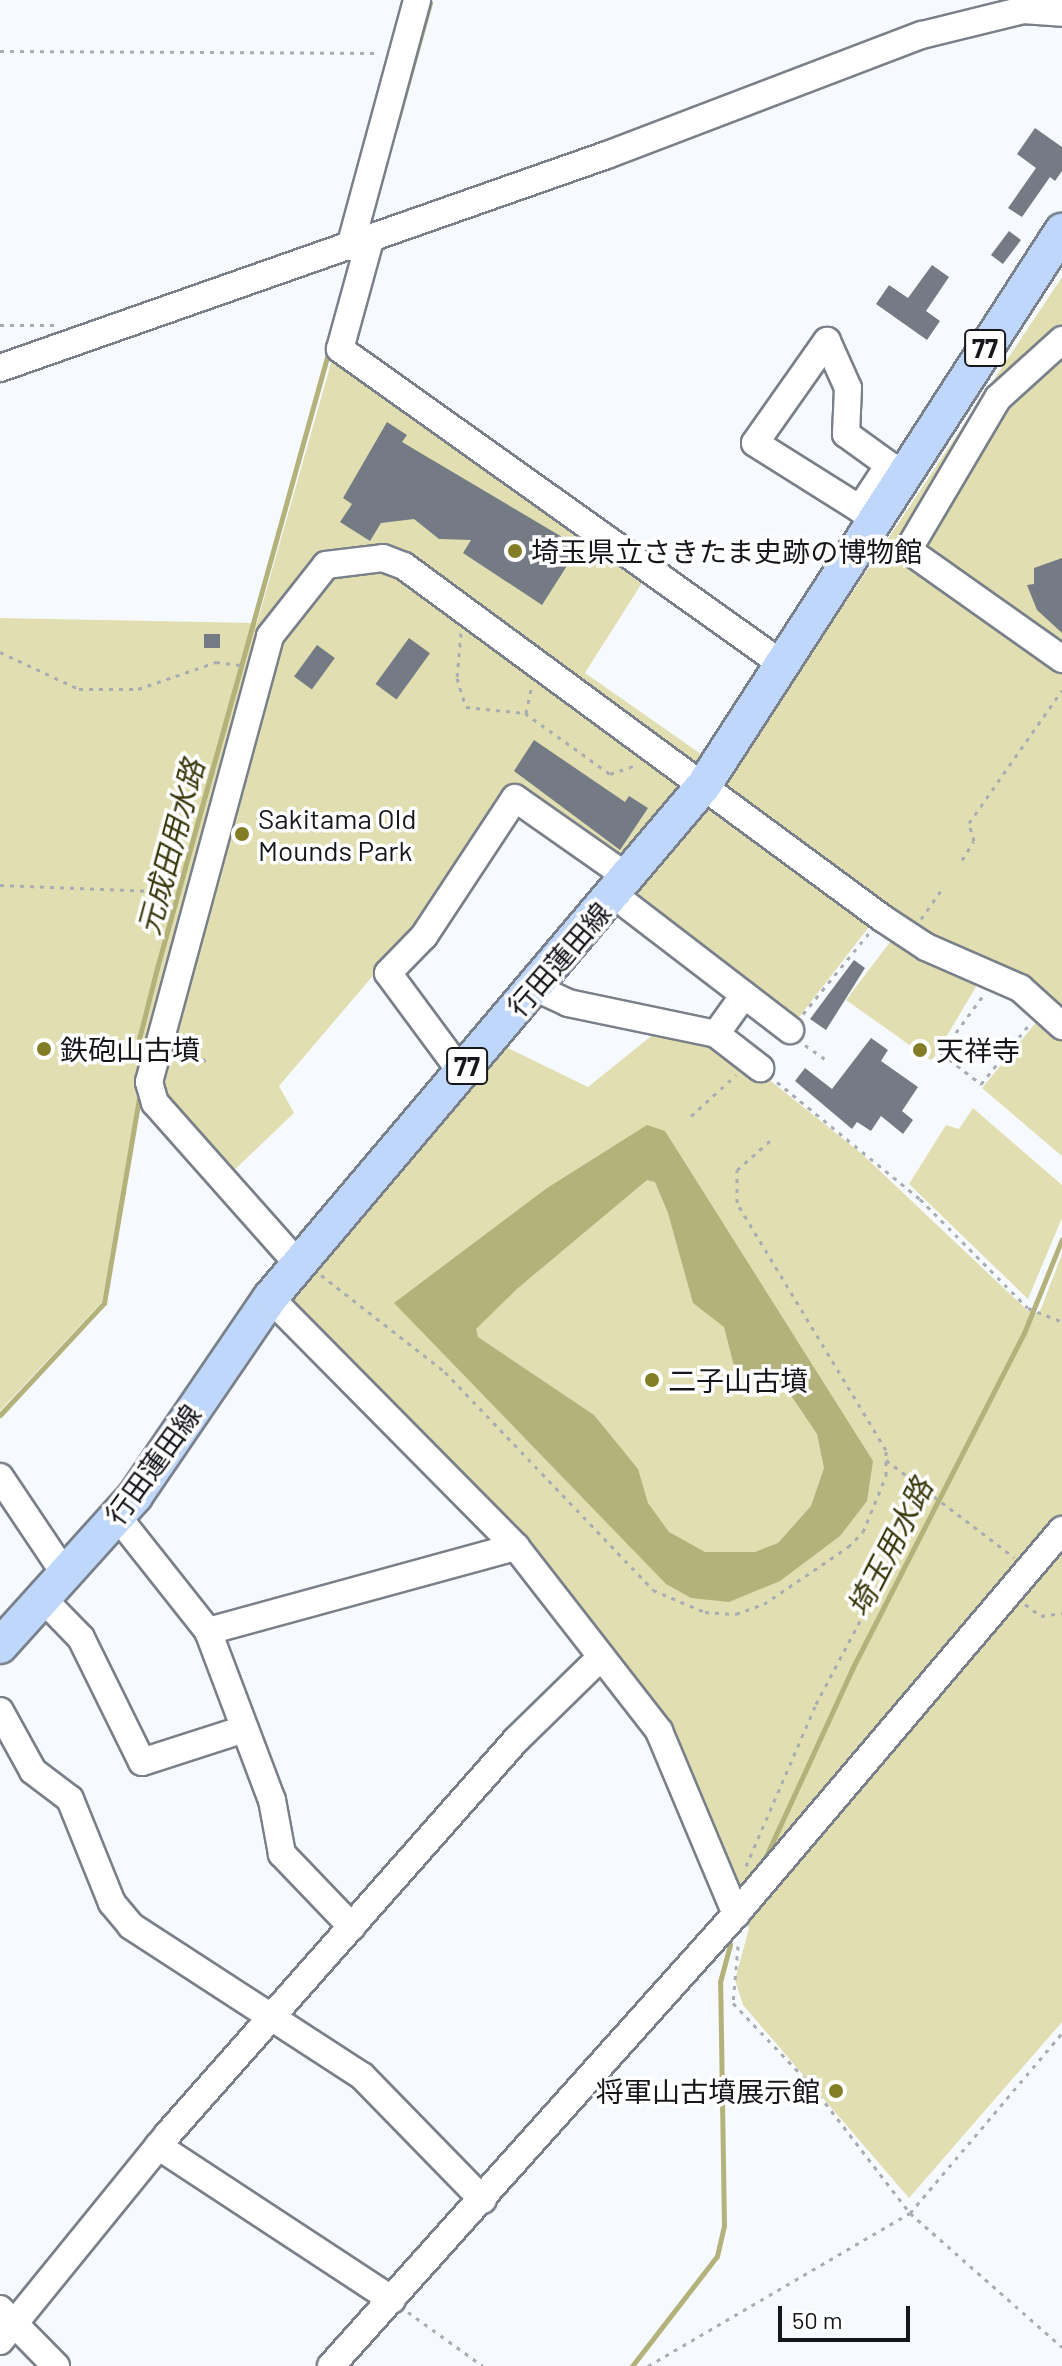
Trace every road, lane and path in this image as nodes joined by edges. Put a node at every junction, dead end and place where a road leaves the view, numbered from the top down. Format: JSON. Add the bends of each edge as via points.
{"nodes":[{"id":1,"x":417,"y":0,"type":"edge"},
{"id":2,"x":1045,"y":0,"type":"edge"},
{"id":3,"x":1062,"y":13,"type":"edge"},
{"id":4,"x":0,"y":51,"type":"edge"},
{"id":5,"x":403,"y":53,"type":"junction"},
{"id":6,"x":1062,"y":231,"type":"edge"},
{"id":7,"x":360,"y":243,"type":"junction"},
{"id":8,"x":0,"y":325,"type":"edge"},
{"id":9,"x":1062,"y":340,"type":"edge"},
{"id":10,"x":76,"y":342,"type":"junction"},
{"id":11,"x":0,"y":368,"type":"edge"},
{"id":12,"x":889,"y":465,"type":"joint"},
{"id":13,"x":463,"y":610,"type":"junction"},
{"id":14,"x":0,"y":652,"type":"edge"},
{"id":15,"x":1062,"y":659,"type":"edge"},
{"id":16,"x":235,"y":664,"type":"dead end"},
{"id":17,"x":782,"y":664,"type":"junction"},
{"id":18,"x":532,"y":685,"type":"dead end"},
{"id":19,"x":1062,"y":690,"type":"edge"},
{"id":20,"x":525,"y":713,"type":"junction"},
{"id":21,"x":641,"y":761,"type":"dead end"},
{"id":22,"x":708,"y":789,"type":"junction"},
{"id":23,"x":962,"y":860,"type":"dead end"},
{"id":24,"x":0,"y":885,"type":"edge"},
{"id":25,"x":622,"y":886,"type":"junction"},
{"id":26,"x":942,"y":889,"type":"dead end"},
{"id":27,"x":174,"y":891,"type":"dead end"},
{"id":28,"x":882,"y":918,"type":"junction"},
{"id":29,"x":909,"y":936,"type":"junction"},
{"id":30,"x":534,"y":987,"type":"junction"},
{"id":31,"x":984,"y":994,"type":"dead end"},
{"id":32,"x":744,"y":995,"type":"junction"},
{"id":33,"x":168,"y":1016,"type":"junction"},
{"id":34,"x":1031,"y":1022,"type":"dead end"},
{"id":35,"x":1062,"y":1026,"type":"edge"},
{"id":36,"x":716,"y":1034,"type":"junction"},
{"id":37,"x":796,"y":1037,"type":"junction"},
{"id":38,"x":828,"y":1061,"type":"dead end"},
{"id":39,"x":207,"y":1063,"type":"dead end"},
{"id":40,"x":754,"y":1063,"type":"junction"},
{"id":41,"x":462,"y":1073,"type":"junction"},
{"id":42,"x":691,"y":1116,"type":"dead end"},
{"id":43,"x":773,"y":1138,"type":"dead end"},
{"id":44,"x":305,"y":1266,"type":"junction"},
{"id":45,"x":270,"y":1298,"type":"junction"},
{"id":46,"x":1062,"y":1322,"type":"edge"},
{"id":47,"x":886,"y":1460,"type":"junction"},
{"id":48,"x":0,"y":1477,"type":"edge"},
{"id":49,"x":930,"y":1489,"type":"junction"},
{"id":50,"x":117,"y":1516,"type":"junction"},
{"id":51,"x":1062,"y":1530,"type":"edge"},
{"id":52,"x":516,"y":1547,"type":"junction"},
{"id":53,"x":1029,"y":1569,"type":"junction"},
{"id":54,"x":54,"y":1586,"type":"junction"},
{"id":55,"x":1009,"y":1593,"type":"junction"},
{"id":56,"x":1062,"y":1613,"type":"edge"},
{"id":57,"x":208,"y":1631,"type":"junction"},
{"id":58,"x":0,"y":1646,"type":"edge"},
{"id":59,"x":600,"y":1658,"type":"junction"},
{"id":60,"x":0,"y":1711,"type":"edge"},
{"id":61,"x":245,"y":1729,"type":"junction"},
{"id":62,"x":740,"y":1909,"type":"junction"},
{"id":63,"x":352,"y":1927,"type":"junction"},
{"id":64,"x":274,"y":2015,"type":"junction"},
{"id":65,"x":1062,"y":2033,"type":"edge"},
{"id":66,"x":158,"y":2146,"type":"junction"},
{"id":67,"x":483,"y":2200,"type":"junction"},
{"id":68,"x":910,"y":2213,"type":"junction"},
{"id":69,"x":392,"y":2300,"type":"junction"},
{"id":70,"x":6,"y":2325,"type":"edge"},
{"id":71,"x":1062,"y":2347,"type":"edge"},
{"id":72,"x":56,"y":2366,"type":"edge"},
{"id":73,"x":331,"y":2366,"type":"edge"},
{"id":74,"x":483,"y":2366,"type":"edge"},
{"id":75,"x":648,"y":2366,"type":"edge"}],
"edges":[{"from":1,"to":5,"type":"street"},
{"from":2,"to":3,"type":"street"},
{"from":3,"to":7,"type":"street","via":[[1023,10],[922,35]]},
{"from":4,"to":5,"type":"path"},
{"from":5,"to":7,"type":"street"},
{"from":6,"to":17,"type":"main road","name":"行田蓮田線","number":"77"},
{"from":7,"to":10,"type":"street"},
{"from":7,"to":17,"type":"street","via":[[340,349]]},
{"from":8,"to":10,"type":"path","via":[[73,325]]},
{"from":9,"to":15,"type":"street","via":[[998,398],[908,550]]},
{"from":10,"to":11,"type":"street"},
{"from":12,"to":12,"type":"street","via":[[860,509],[755,443],[827,341],[848,388],[846,434]]},
{"from":13,"to":20,"type":"path","via":[[457,678],[466,707]]},
{"from":13,"to":22,"type":"street"},
{"from":13,"to":33,"type":"street","via":[[404,566],[351,559],[316,571],[275,622]]},
{"from":14,"to":16,"type":"path","via":[[79,689],[138,689],[204,665]]},
{"from":17,"to":22,"type":"main road","name":"行田蓮田線","number":"77"},
{"from":18,"to":20,"type":"path"},
{"from":19,"to":23,"type":"path","via":[[969,823],[974,841]]},
{"from":20,"to":21,"type":"path","via":[[610,774]]},
{"from":22,"to":25,"type":"main road","name":"行田蓮田線","number":"77"},
{"from":22,"to":28,"type":"street"},
{"from":24,"to":27,"type":"path"},
{"from":25,"to":30,"type":"main road","name":"行田蓮田線","number":"77"},
{"from":25,"to":32,"type":"street"},
{"from":25,"to":41,"type":"street","via":[[515,798],[424,936],[388,973]]},
{"from":26,"to":29,"type":"path"},
{"from":28,"to":29,"type":"street"},
{"from":28,"to":37,"type":"path"},
{"from":29,"to":35,"type":"street","via":[[1020,988]]},
{"from":30,"to":36,"type":"street","via":[[568,1003]]},
{"from":30,"to":41,"type":"main road","name":"行田蓮田線","number":"77"},
{"from":31,"to":34,"type":"path","via":[[941,1053],[981,1084]]},
{"from":32,"to":36,"type":"street"},
{"from":32,"to":37,"type":"street"},
{"from":33,"to":39,"type":"path"},
{"from":33,"to":44,"type":"street","via":[[149,1082],[155,1103]]},
{"from":36,"to":40,"type":"street"},
{"from":37,"to":38,"type":"path"},
{"from":40,"to":42,"type":"path"},
{"from":40,"to":46,"type":"path","via":[[920,1199],[1031,1309]]},
{"from":41,"to":44,"type":"main road","name":"行田蓮田線","number":"77"},
{"from":43,"to":47,"type":"path","via":[[737,1170],[737,1203]]},
{"from":44,"to":45,"type":"main road","name":"行田蓮田線","number":"77"},
{"from":44,"to":47,"type":"path","via":[[445,1372],[653,1590],[675,1604],[736,1614],[764,1604],[863,1532],[879,1500]]},
{"from":45,"to":50,"type":"main road","name":"行田蓮田線","number":"77"},
{"from":45,"to":52,"type":"street"},
{"from":47,"to":49,"type":"path"},
{"from":48,"to":54,"type":"street"},
{"from":49,"to":53,"type":"path"},
{"from":49,"to":62,"type":"path","via":[[816,1704],[744,1872]]},
{"from":50,"to":54,"type":"main road","name":"行田蓮田線","number":"77"},
{"from":50,"to":57,"type":"street"},
{"from":51,"to":53,"type":"street"},
{"from":52,"to":57,"type":"street"},
{"from":52,"to":59,"type":"street"},
{"from":53,"to":55,"type":"street"},
{"from":54,"to":58,"type":"main road","name":"行田蓮田線","number":"77"},
{"from":54,"to":61,"type":"street","via":[[142,1762]]},
{"from":55,"to":56,"type":"path","via":[[1041,1616]]},
{"from":55,"to":62,"type":"street"},
{"from":57,"to":61,"type":"street"},
{"from":59,"to":62,"type":"street","via":[[659,1731]]},
{"from":59,"to":63,"type":"street","via":[[517,1739]]},
{"from":60,"to":64,"type":"street","via":[[33,1771],[70,1799],[112,1903],[131,1926]]},
{"from":61,"to":63,"type":"street","via":[[282,1854]]},
{"from":62,"to":67,"type":"street"},
{"from":62,"to":68,"type":"path","via":[[733,2003],[813,2087]]},
{"from":63,"to":64,"type":"street"},
{"from":64,"to":66,"type":"street"},
{"from":64,"to":67,"type":"street","via":[[362,2076]]},
{"from":65,"to":68,"type":"path"},
{"from":66,"to":69,"type":"street"},
{"from":66,"to":70,"type":"street"},
{"from":67,"to":69,"type":"street"},
{"from":68,"to":71,"type":"path"},
{"from":68,"to":75,"type":"path"},
{"from":69,"to":73,"type":"street"},
{"from":69,"to":74,"type":"path"},
{"from":70,"to":72,"type":"street"}]}
